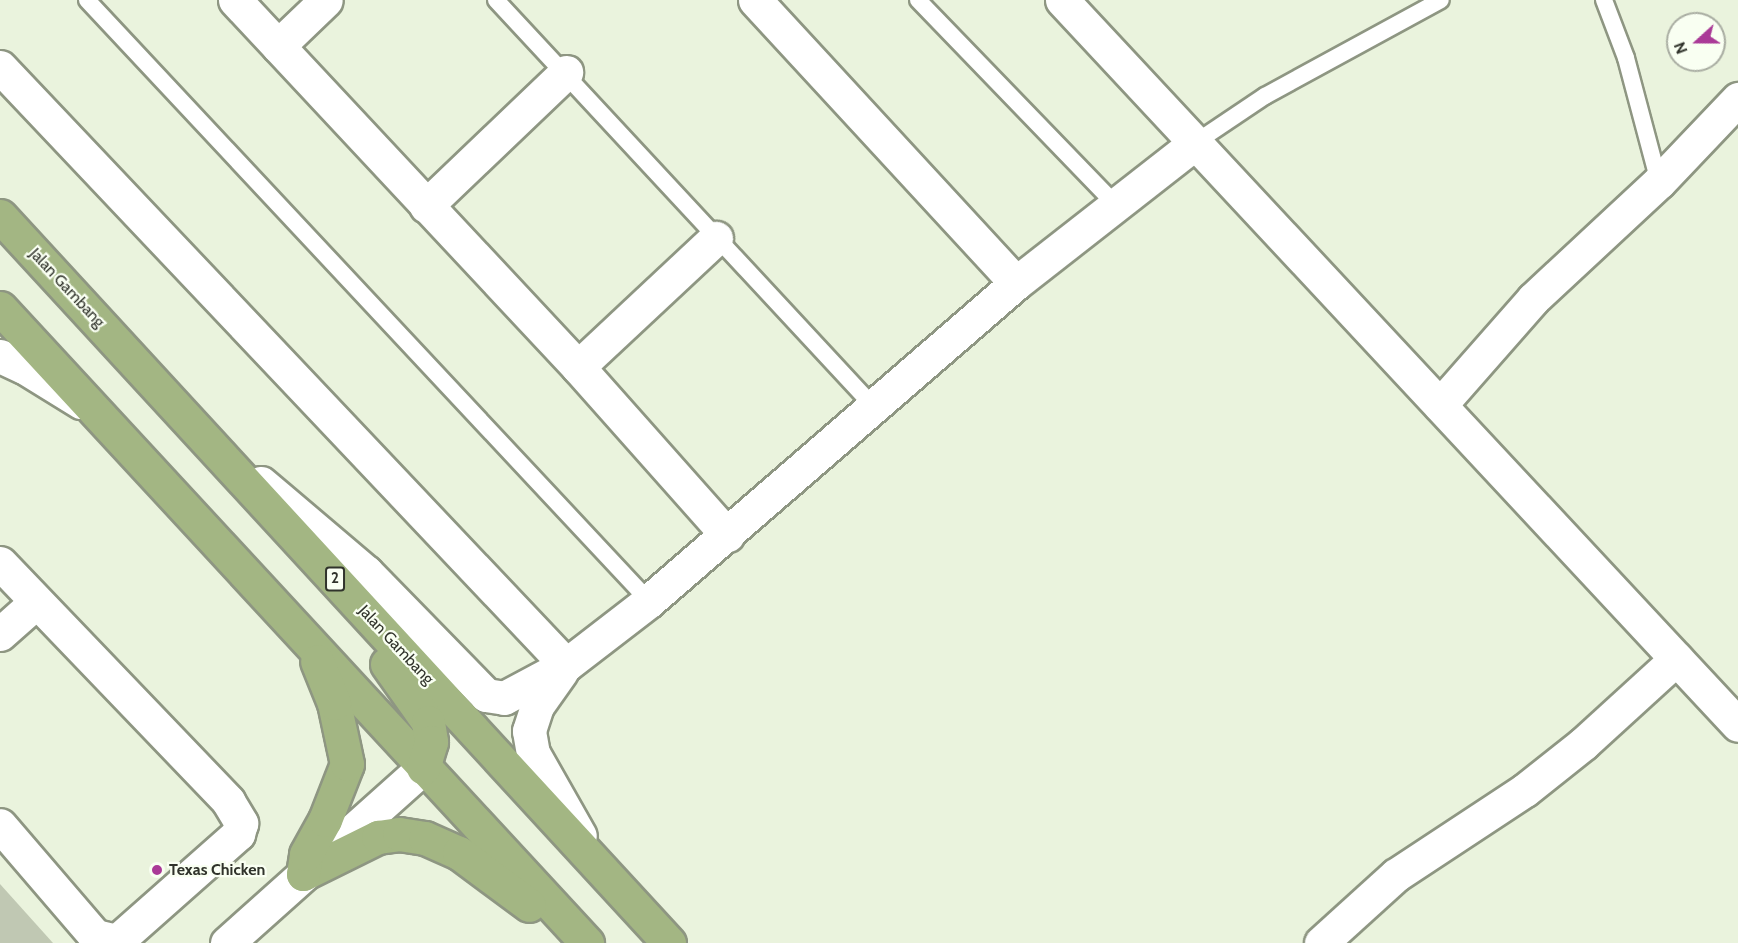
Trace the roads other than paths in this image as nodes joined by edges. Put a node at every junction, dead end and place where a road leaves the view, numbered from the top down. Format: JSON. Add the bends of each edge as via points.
{"nodes":[{"id":1,"x":87,"y":0,"type":"edge"},
{"id":2,"x":235,"y":0,"type":"edge"},
{"id":3,"x":326,"y":0,"type":"edge"},
{"id":4,"x":496,"y":0,"type":"edge"},
{"id":5,"x":756,"y":0,"type":"edge"},
{"id":6,"x":918,"y":0,"type":"edge"},
{"id":7,"x":1062,"y":0,"type":"edge"},
{"id":8,"x":1441,"y":0,"type":"edge"},
{"id":9,"x":1604,"y":0,"type":"edge"},
{"id":10,"x":278,"y":46,"type":"junction"},
{"id":11,"x":0,"y":67,"type":"edge"},
{"id":12,"x":566,"y":72,"type":"junction"},
{"id":13,"x":1738,"y":99,"type":"edge"},
{"id":14,"x":1195,"y":143,"type":"junction"},
{"id":15,"x":1659,"y":182,"type":"junction"},
{"id":16,"x":426,"y":206,"type":"junction"},
{"id":17,"x":1118,"y":207,"type":"junction"},
{"id":18,"x":0,"y":216,"type":"edge"},
{"id":19,"x":716,"y":238,"type":"junction"},
{"id":20,"x":1016,"y":283,"type":"junction"},
{"id":21,"x":0,"y":308,"type":"edge"},
{"id":22,"x":0,"y":356,"type":"edge"},
{"id":23,"x":578,"y":367,"type":"junction"},
{"id":24,"x":1440,"y":405,"type":"junction"},
{"id":25,"x":875,"y":408,"type":"junction"},
{"id":26,"x":95,"y":411,"type":"junction"},
{"id":27,"x":200,"y":432,"type":"junction"},
{"id":28,"x":727,"y":535,"type":"junction"},
{"id":29,"x":0,"y":563,"type":"edge"},
{"id":30,"x":649,"y":601,"type":"junction"},
{"id":31,"x":36,"y":602,"type":"junction"},
{"id":32,"x":0,"y":634,"type":"edge"},
{"id":33,"x":310,"y":643,"type":"junction"},
{"id":34,"x":1676,"y":659,"type":"junction"},
{"id":35,"x":566,"y":665,"type":"junction"},
{"id":36,"x":1738,"y":725,"type":"edge"},
{"id":37,"x":423,"y":768,"type":"junction"},
{"id":38,"x":0,"y":825,"type":"edge"},
{"id":39,"x":594,"y":861,"type":"junction"},
{"id":40,"x":303,"y":874,"type":"junction"},
{"id":41,"x":227,"y":943,"type":"edge"},
{"id":42,"x":576,"y":943,"type":"edge"},
{"id":43,"x":587,"y":943,"type":"edge"},
{"id":44,"x":669,"y":943,"type":"edge"},
{"id":45,"x":1321,"y":943,"type":"edge"}],
"edges":[{"from":1,"to":30,"type":"lane"},
{"from":2,"to":10,"type":"street"},
{"from":3,"to":10,"type":"street"},
{"from":4,"to":12,"type":"lane"},
{"from":5,"to":20,"type":"street"},
{"from":6,"to":17,"type":"lane"},
{"from":7,"to":14,"type":"street"},
{"from":8,"to":14,"type":"lane","via":[[1265,96]]},
{"from":9,"to":15,"type":"lane","via":[[1626,58]]},
{"from":10,"to":16,"type":"street"},
{"from":11,"to":35,"type":"street"},
{"from":12,"to":16,"type":"street"},
{"from":12,"to":19,"type":"lane"},
{"from":13,"to":15,"type":"street"},
{"from":14,"to":17,"type":"street"},
{"from":14,"to":24,"type":"street"},
{"from":15,"to":24,"type":"street","via":[[1533,299]]},
{"from":16,"to":23,"type":"street"},
{"from":17,"to":20,"type":"street"},
{"from":18,"to":27,"type":"highway","name":"Jalan Gambang","number":"2"},
{"from":19,"to":23,"type":"street"},
{"from":19,"to":25,"type":"lane"},
{"from":20,"to":25,"type":"street"},
{"from":21,"to":26,"type":"highway"},
{"from":22,"to":26,"type":"street"},
{"from":23,"to":28,"type":"street"},
{"from":24,"to":34,"type":"street"},
{"from":25,"to":28,"type":"street"},
{"from":26,"to":33,"type":"highway"},
{"from":27,"to":35,"type":"street","via":[[366,572],[486,695],[504,698]]},
{"from":27,"to":37,"type":"highway","via":[[418,704],[428,722],[431,742]]},
{"from":27,"to":39,"type":"highway","name":"Jalan Gambang","number":"2"},
{"from":28,"to":30,"type":"street"},
{"from":29,"to":31,"type":"street"},
{"from":30,"to":35,"type":"street"},
{"from":31,"to":32,"type":"street"},
{"from":31,"to":38,"type":"street","via":[[228,801],[241,823],[238,834],[117,941],[95,936]]},
{"from":33,"to":37,"type":"highway"},
{"from":33,"to":40,"type":"highway","via":[[334,703],[347,764],[325,820],[306,854]]},
{"from":34,"to":36,"type":"street"},
{"from":34,"to":45,"type":"street","via":[[1525,790],[1396,875]]},
{"from":35,"to":39,"type":"street","via":[[537,706],[530,730],[533,753]]},
{"from":37,"to":40,"type":"street"},
{"from":37,"to":43,"type":"highway"},
{"from":39,"to":44,"type":"highway","name":"Jalan Gambang","number":"2"},
{"from":40,"to":41,"type":"street"},
{"from":40,"to":42,"type":"highway","via":[[378,837],[424,838],[459,853]]}]}
